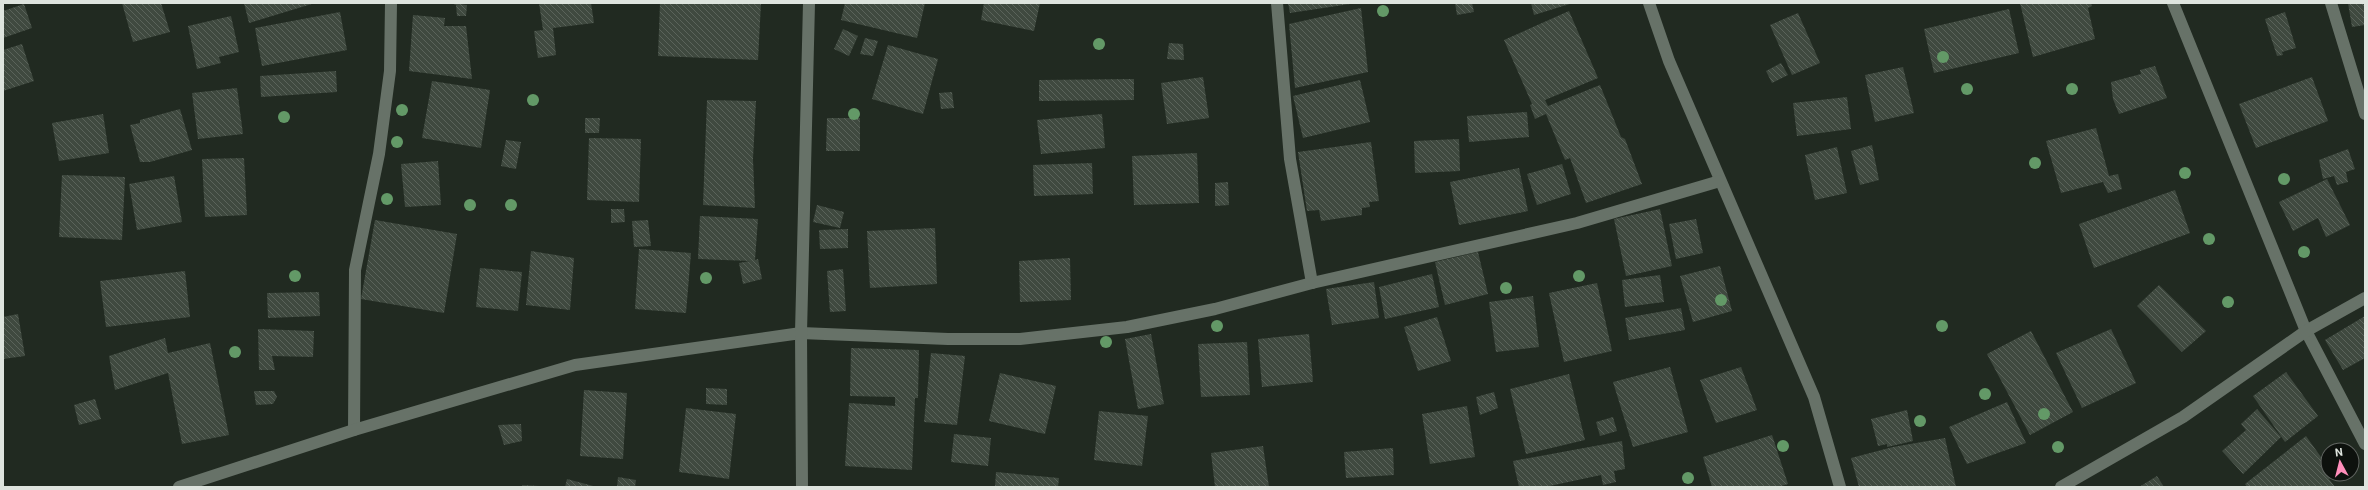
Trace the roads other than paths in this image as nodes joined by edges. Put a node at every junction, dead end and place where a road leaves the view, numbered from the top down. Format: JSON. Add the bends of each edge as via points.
{"nodes":[{"id":1,"x":391,"y":3,"type":"edge"},
{"id":2,"x":809,"y":3,"type":"edge"},
{"id":3,"x":1277,"y":3,"type":"edge"},
{"id":4,"x":1649,"y":3,"type":"edge"},
{"id":5,"x":2173,"y":3,"type":"edge"},
{"id":6,"x":2331,"y":3,"type":"edge"},
{"id":7,"x":2365,"y":114,"type":"edge"},
{"id":8,"x":1720,"y":181,"type":"junction"},
{"id":9,"x":1312,"y":283,"type":"junction"},
{"id":10,"x":2365,"y":298,"type":"edge"},
{"id":11,"x":2306,"y":332,"type":"junction"},
{"id":12,"x":801,"y":333,"type":"junction"},
{"id":13,"x":354,"y":430,"type":"junction"},
{"id":14,"x":2365,"y":444,"type":"edge"},
{"id":15,"x":178,"y":487,"type":"edge"},
{"id":16,"x":802,"y":487,"type":"edge"},
{"id":17,"x":1840,"y":487,"type":"edge"},
{"id":18,"x":2061,"y":487,"type":"edge"}],
"edges":[{"from":1,"to":13,"type":"street","via":[[389,78],[379,154],[355,270]]},
{"from":2,"to":12,"type":"street"},
{"from":3,"to":9,"type":"street","via":[[1290,159]]},
{"from":4,"to":8,"type":"street","via":[[1669,61]]},
{"from":5,"to":11,"type":"street"},
{"from":6,"to":7,"type":"street"},
{"from":8,"to":9,"type":"street","via":[[1577,223]]},
{"from":8,"to":17,"type":"street","via":[[1814,397]]},
{"from":9,"to":12,"type":"street","via":[[1215,309],[1135,325],[1020,339],[948,340]]},
{"from":10,"to":11,"type":"street"},
{"from":11,"to":14,"type":"street"},
{"from":11,"to":18,"type":"street","via":[[2183,417]]},
{"from":12,"to":13,"type":"street","via":[[575,366]]},
{"from":12,"to":16,"type":"street"},
{"from":13,"to":15,"type":"street"}]}
